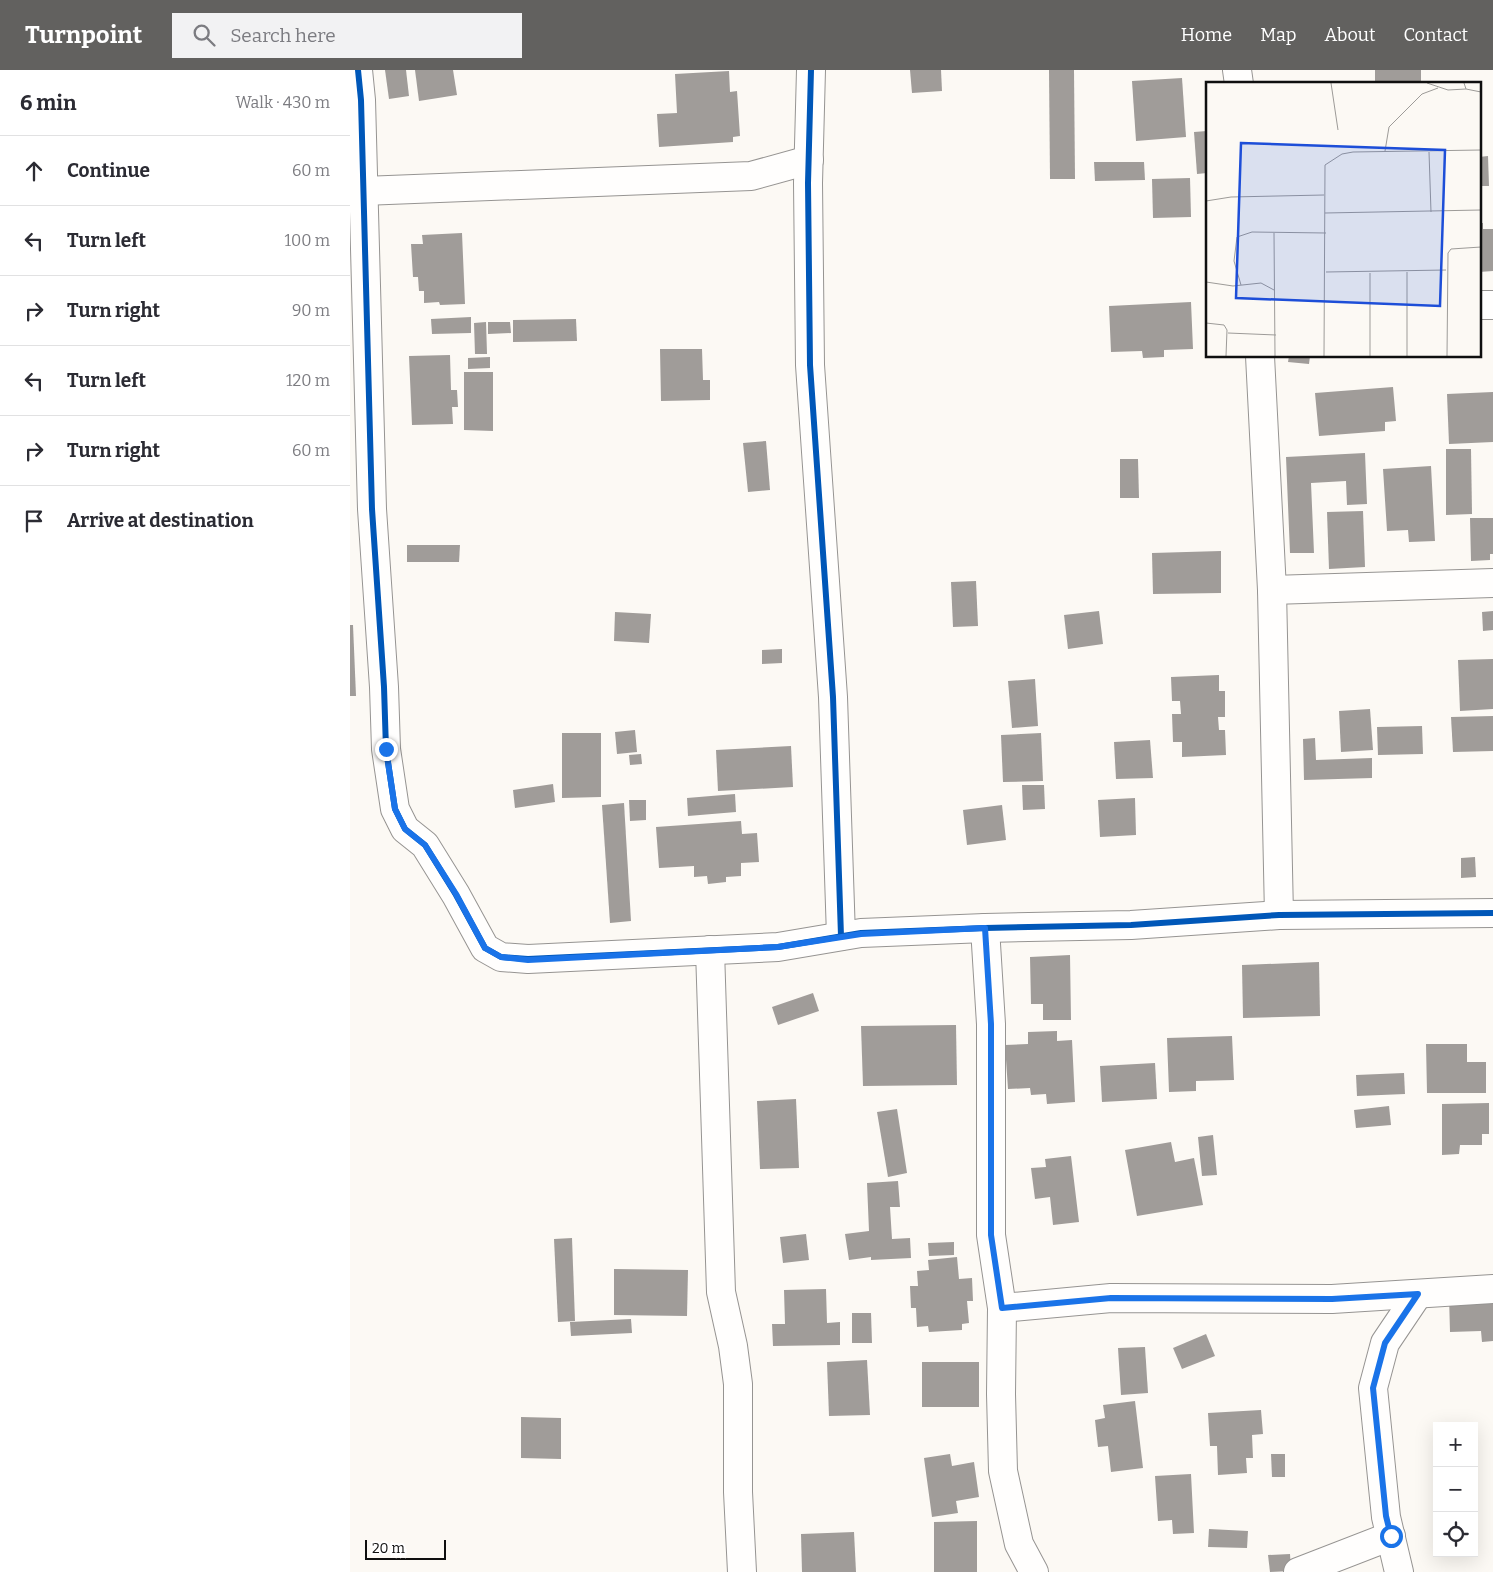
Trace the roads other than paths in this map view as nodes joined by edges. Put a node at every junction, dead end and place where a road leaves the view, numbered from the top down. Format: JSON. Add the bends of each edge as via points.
{"nodes":[{"id":1,"x":358,"y":70,"type":"edge"},
{"id":2,"x":810,"y":70,"type":"edge"},
{"id":3,"x":809,"y":160,"type":"junction"},
{"id":4,"x":363,"y":191,"type":"junction"},
{"id":5,"x":1480,"y":305,"type":"edge"},
{"id":6,"x":1493,"y":305,"type":"edge"},
{"id":7,"x":1260,"y":358,"type":"edge"},
{"id":8,"x":361,"y":509,"type":"edge"},
{"id":9,"x":1493,"y":584,"type":"edge"},
{"id":10,"x":1272,"y":590,"type":"junction"},
{"id":11,"x":1493,"y":913,"type":"edge"},
{"id":12,"x":1279,"y":915,"type":"junction"},
{"id":13,"x":985,"y":928,"type":"junction"},
{"id":14,"x":841,"y":936,"type":"junction"},
{"id":15,"x":710,"y":950,"type":"junction"},
{"id":16,"x":1493,"y":1288,"type":"edge"},
{"id":17,"x":1418,"y":1294,"type":"junction"},
{"id":18,"x":1002,"y":1308,"type":"junction"},
{"id":19,"x":1391,"y":1536,"type":"junction"},
{"id":20,"x":742,"y":1572,"type":"edge"},
{"id":21,"x":1034,"y":1572,"type":"edge"},
{"id":22,"x":1298,"y":1572,"type":"edge"},
{"id":23,"x":1398,"y":1572,"type":"edge"}],
"edges":[{"from":1,"to":4,"type":"street"},
{"from":2,"to":3,"type":"street"},
{"from":3,"to":4,"type":"street","via":[[751,176]]},
{"from":3,"to":14,"type":"street","via":[[810,365],[833,697]]},
{"from":4,"to":8,"type":"street"},
{"from":5,"to":6,"type":"street"},
{"from":7,"to":10,"type":"street"},
{"from":8,"to":15,"type":"street","via":[[384,687],[386,749],[395,809],[405,829],[425,845],[485,948],[501,957],[528,960]]},
{"from":9,"to":10,"type":"street"},
{"from":10,"to":12,"type":"street"},
{"from":11,"to":12,"type":"street"},
{"from":12,"to":13,"type":"street","via":[[1131,925]]},
{"from":13,"to":14,"type":"street"},
{"from":13,"to":18,"type":"street","via":[[991,1024],[991,1235]]},
{"from":14,"to":15,"type":"street","via":[[778,947]]},
{"from":15,"to":20,"type":"street","via":[[721,1292],[738,1384]]},
{"from":16,"to":17,"type":"street"},
{"from":17,"to":18,"type":"street","via":[[1332,1299],[1111,1298]]},
{"from":17,"to":19,"type":"street","via":[[1385,1343],[1373,1388],[1386,1516]]},
{"from":18,"to":21,"type":"street","via":[[1003,1471],[1018,1544]]},
{"from":19,"to":22,"type":"street"},
{"from":19,"to":23,"type":"street"}]}
